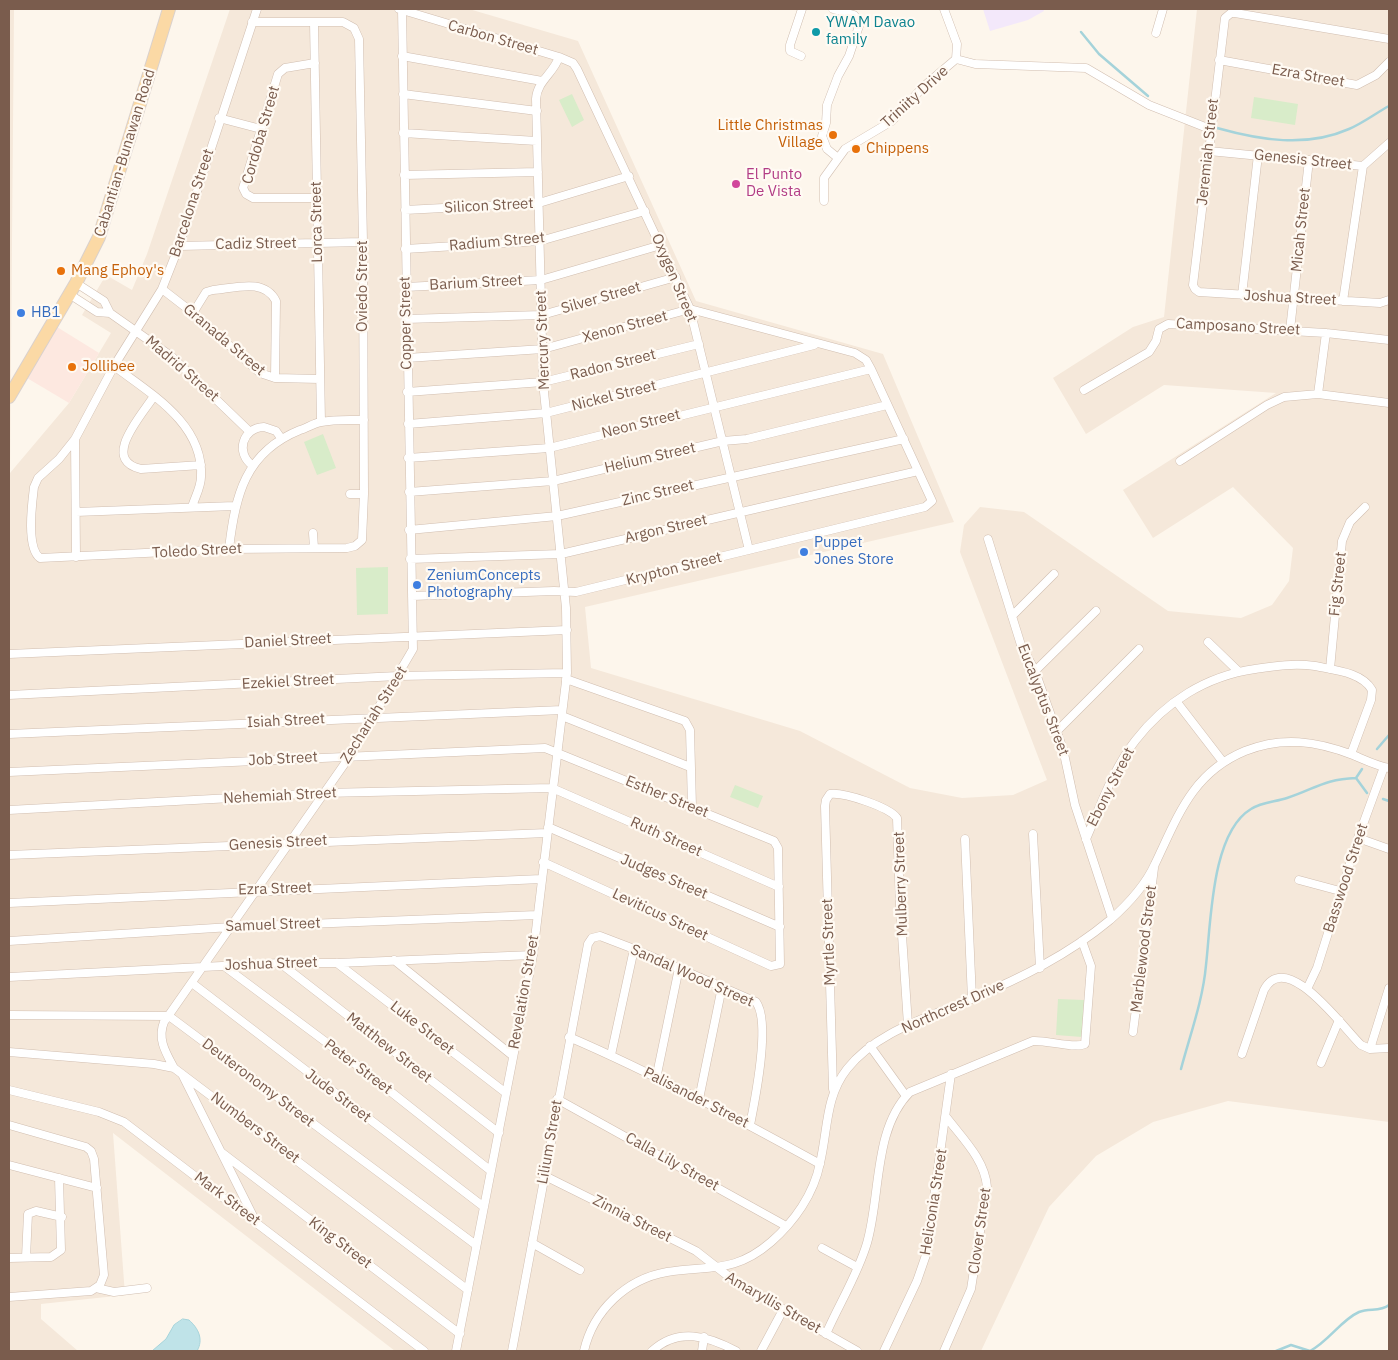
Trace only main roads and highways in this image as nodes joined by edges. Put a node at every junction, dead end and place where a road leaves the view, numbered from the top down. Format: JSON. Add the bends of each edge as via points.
{"nodes":[{"id":1,"x":169,"y":9,"type":"edge"},
{"id":2,"x":9,"y":397,"type":"edge"}],
"edges":[{"from":1,"to":2,"type":"main road","name":"Cabantian-Bunawan Road","via":[[100,237]]}]}
